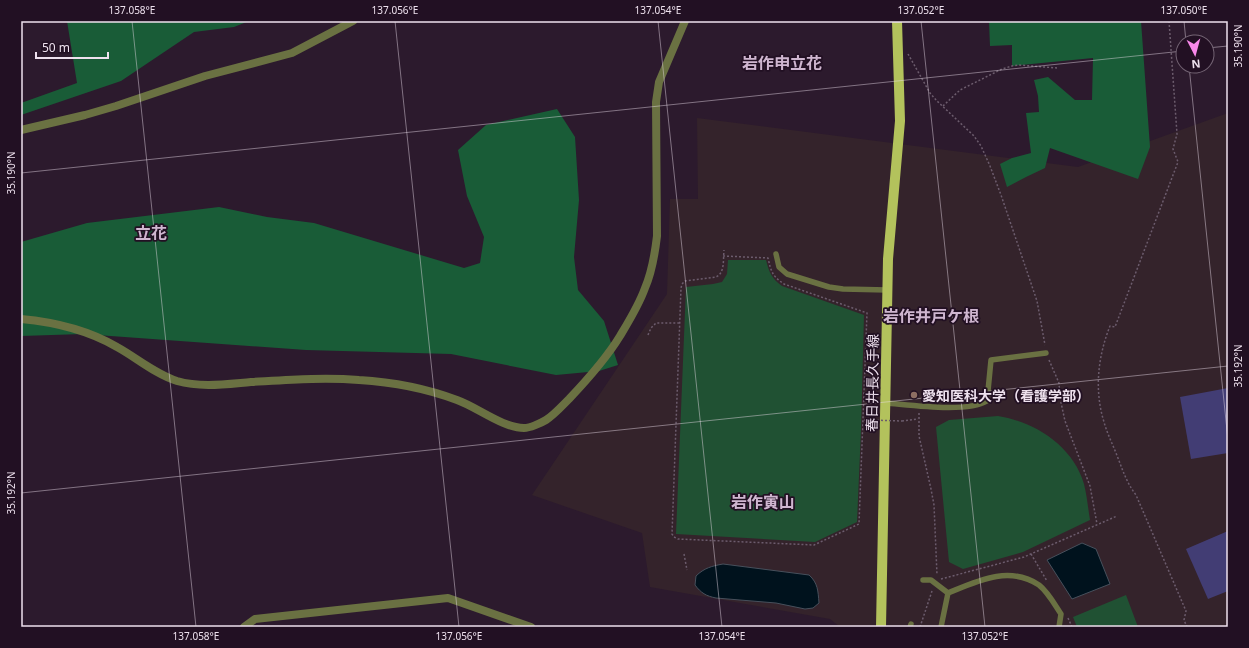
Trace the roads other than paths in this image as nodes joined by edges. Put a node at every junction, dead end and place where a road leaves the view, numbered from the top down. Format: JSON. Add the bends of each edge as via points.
{"nodes":[{"id":1,"x":353,"y":21,"type":"edge"},
{"id":2,"x":685,"y":21,"type":"edge"},
{"id":3,"x":897,"y":21,"type":"edge"},
{"id":4,"x":21,"y":130,"type":"edge"},
{"id":5,"x":776,"y":254,"type":"dead end"},
{"id":6,"x":887,"y":290,"type":"junction"},
{"id":7,"x":21,"y":319,"type":"edge"},
{"id":8,"x":1046,"y":353,"type":"road end"},
{"id":9,"x":886,"y":404,"type":"junction"},
{"id":10,"x":924,"y":580,"type":"dead end"},
{"id":11,"x":948,"y":593,"type":"junction"},
{"id":12,"x":244,"y":627,"type":"edge"},
{"id":13,"x":531,"y":627,"type":"edge"},
{"id":14,"x":881,"y":627,"type":"edge"},
{"id":15,"x":941,"y":627,"type":"edge"},
{"id":16,"x":1059,"y":627,"type":"edge"}],
"edges":[{"from":1,"to":4,"type":"street","via":[[292,53],[205,76],[104,110]]},
{"from":2,"to":7,"type":"street","via":[[659,82],[656,102],[657,236],[646,287],[619,338],[593,372],[546,420],[526,428],[515,426],[430,390],[396,384],[302,379],[206,385],[178,381],[80,330]]},
{"from":3,"to":6,"type":"main road","name":"春日井長久手線","via":[[900,120]]},
{"from":5,"to":6,"type":"lane","via":[[779,267],[787,274],[829,287]]},
{"from":6,"to":9,"type":"main road","name":"春日井長久手線"},
{"from":8,"to":9,"type":"lane","via":[[991,360],[987,401],[980,405],[939,407]]},
{"from":9,"to":14,"type":"main road","name":"春日井長久手線"},
{"from":10,"to":11,"type":"lane","via":[[931,580]]},
{"from":11,"to":15,"type":"lane"},
{"from":11,"to":16,"type":"lane","via":[[998,576],[1015,575],[1040,586],[1061,614]]},
{"from":12,"to":13,"type":"street","via":[[255,619],[448,598]]}]}
